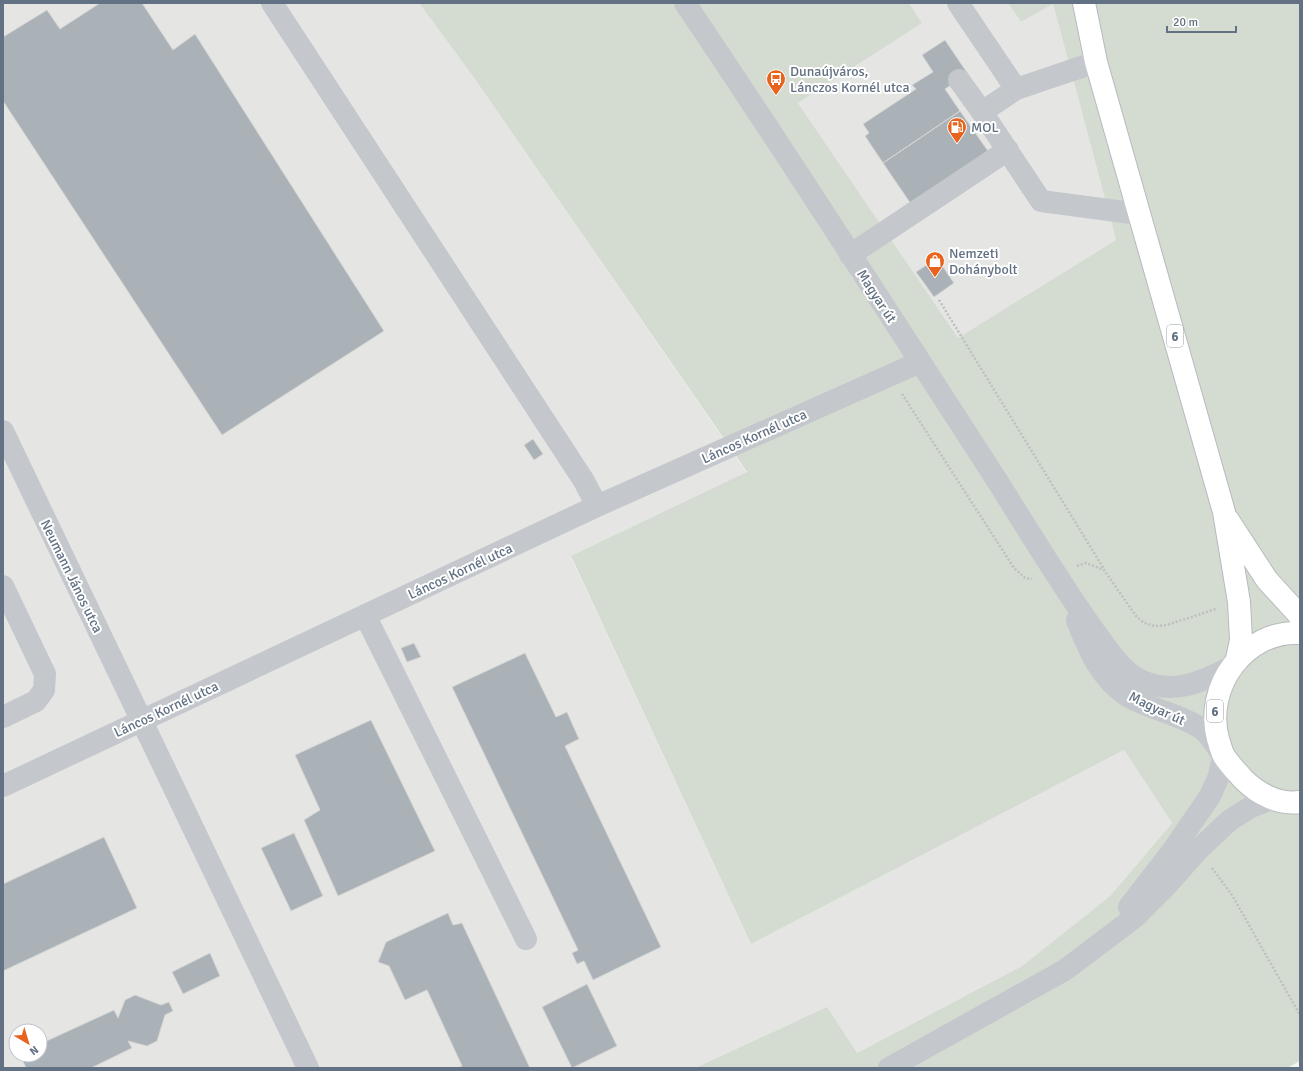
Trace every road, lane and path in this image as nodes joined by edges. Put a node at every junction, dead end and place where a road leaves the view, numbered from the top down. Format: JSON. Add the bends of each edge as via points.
{"nodes":[{"id":1,"x":272,"y":3,"type":"edge"},
{"id":2,"x":685,"y":3,"type":"edge"},
{"id":3,"x":958,"y":3,"type":"edge"},
{"id":4,"x":1084,"y":3,"type":"edge"},
{"id":5,"x":1096,"y":62,"type":"junction"},
{"id":6,"x":959,"y":80,"type":"dead end"},
{"id":7,"x":1016,"y":89,"type":"junction"},
{"id":8,"x":982,"y":112,"type":"junction"},
{"id":9,"x":1008,"y":150,"type":"junction"},
{"id":10,"x":1139,"y":214,"type":"junction"},
{"id":11,"x":850,"y":254,"type":"junction"},
{"id":12,"x":939,"y":300,"type":"dead end"},
{"id":13,"x":920,"y":362,"type":"junction"},
{"id":14,"x":890,"y":376,"type":"junction"},
{"id":15,"x":3,"y":431,"type":"edge"},
{"id":16,"x":597,"y":506,"type":"junction"},
{"id":17,"x":1224,"y":512,"type":"junction"},
{"id":18,"x":1104,"y":570,"type":"junction"},
{"id":19,"x":1061,"y":583,"type":"junction"},
{"id":20,"x":3,"y":586,"type":"edge"},
{"id":21,"x":1238,"y":602,"type":"junction"},
{"id":22,"x":365,"y":615,"type":"junction"},
{"id":23,"x":1300,"y":616,"type":"edge"},
{"id":24,"x":1300,"y":634,"type":"edge"},
{"id":25,"x":1233,"y":664,"type":"junction"},
{"id":26,"x":3,"y":717,"type":"edge"},
{"id":27,"x":141,"y":721,"type":"junction"},
{"id":28,"x":1223,"y":756,"type":"junction"},
{"id":29,"x":3,"y":786,"type":"edge"},
{"id":30,"x":1291,"y":804,"type":"edge"},
{"id":31,"x":1198,"y":850,"type":"junction"},
{"id":32,"x":526,"y":939,"type":"dead end"},
{"id":33,"x":1098,"y":946,"type":"junction"},
{"id":34,"x":1300,"y":1015,"type":"edge"},
{"id":35,"x":308,"y":1068,"type":"edge"},
{"id":36,"x":889,"y":1068,"type":"edge"}],
"edges":[{"from":1,"to":16,"type":"street","via":[[584,482]]},
{"from":2,"to":11,"type":"street","name":"Magyar út"},
{"from":3,"to":7,"type":"street"},
{"from":4,"to":5,"type":"main road","number":"6"},
{"from":5,"to":7,"type":"street"},
{"from":5,"to":10,"type":"main road","number":"6"},
{"from":6,"to":8,"type":"street"},
{"from":7,"to":8,"type":"street"},
{"from":8,"to":9,"type":"street"},
{"from":9,"to":10,"type":"street","via":[[1041,201]]},
{"from":9,"to":11,"type":"street"},
{"from":10,"to":17,"type":"main road","number":"6"},
{"from":11,"to":13,"type":"street","name":"Magyar út"},
{"from":12,"to":18,"type":"path"},
{"from":13,"to":14,"type":"street","name":"Láncos Kornél utca"},
{"from":13,"to":19,"type":"street","name":"Magyar út"},
{"from":14,"to":16,"type":"street","name":"Láncos Kornél utca"},
{"from":14,"to":19,"type":"path","via":[[1014,568],[1025,578]]},
{"from":15,"to":27,"type":"street","name":"Neumann János utca"},
{"from":16,"to":22,"type":"street","name":"Láncos Kornél utca"},
{"from":17,"to":21,"type":"main road","number":"6"},
{"from":17,"to":23,"type":"main road","number":"6","via":[[1270,585]]},
{"from":18,"to":19,"type":"path","via":[[1086,563]]},
{"from":18,"to":21,"type":"path","via":[[1136,616],[1144,623],[1155,626],[1168,625]]},
{"from":19,"to":25,"type":"street","name":"Magyar út","via":[[1117,662],[1138,679],[1174,687],[1199,683]]},
{"from":19,"to":28,"type":"street","name":"Magyar út","via":[[1088,648],[1108,678],[1129,696],[1178,716],[1203,730]]},
{"from":20,"to":26,"type":"street","via":[[45,674],[44,690],[36,701]]},
{"from":21,"to":25,"type":"main road","number":"6","via":[[1241,640]]},
{"from":22,"to":27,"type":"street","name":"Láncos Kornél utca"},
{"from":22,"to":32,"type":"street"},
{"from":24,"to":25,"type":"main road","number":"6","via":[[1271,637],[1253,646]]},
{"from":25,"to":28,"type":"main road","number":"6","via":[[1217,698],[1215,714],[1216,731]]},
{"from":27,"to":29,"type":"street","name":"Láncos Kornél utca"},
{"from":27,"to":35,"type":"street","name":"Neumann János utca"},
{"from":28,"to":30,"type":"main road","number":"6","via":[[1252,788]]},
{"from":28,"to":33,"type":"street","via":[[1219,776],[1210,796],[1173,850]]},
{"from":30,"to":31,"type":"street","via":[[1251,807],[1230,820]]},
{"from":31,"to":33,"type":"street","via":[[1136,917]]},
{"from":31,"to":34,"type":"path","via":[[1232,895]]},
{"from":33,"to":36,"type":"street","via":[[1065,970]]}]}
